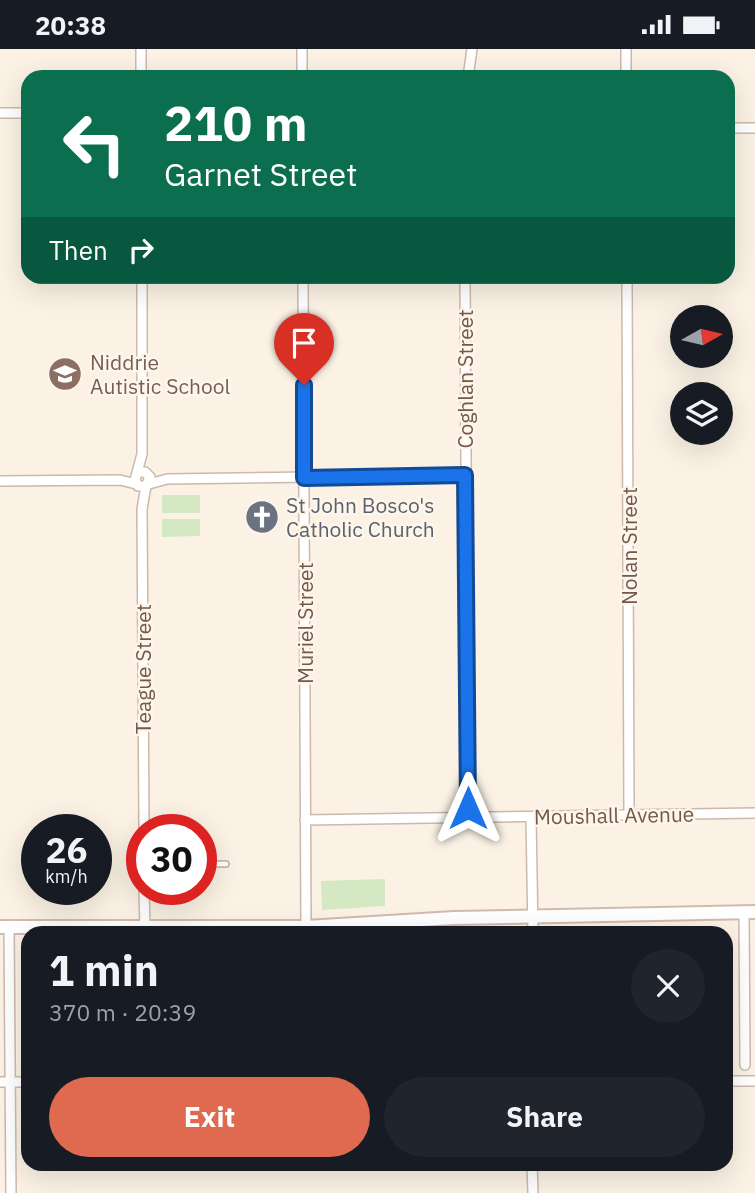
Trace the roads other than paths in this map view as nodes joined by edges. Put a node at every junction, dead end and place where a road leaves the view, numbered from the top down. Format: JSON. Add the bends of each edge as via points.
{"nodes":[{"id":1,"x":141,"y":49,"type":"edge"},
{"id":2,"x":302,"y":49,"type":"edge"},
{"id":3,"x":472,"y":49,"type":"edge"},
{"id":4,"x":626,"y":49,"type":"edge"},
{"id":5,"x":141,"y":70,"type":"edge"},
{"id":6,"x":302,"y":70,"type":"edge"},
{"id":7,"x":469,"y":70,"type":"edge"},
{"id":8,"x":624,"y":70,"type":"edge"},
{"id":9,"x":0,"y":113,"type":"edge"},
{"id":10,"x":21,"y":113,"type":"edge"},
{"id":11,"x":735,"y":128,"type":"edge"},
{"id":12,"x":755,"y":128,"type":"edge"},
{"id":13,"x":142,"y":284,"type":"edge"},
{"id":14,"x":303,"y":284,"type":"edge"},
{"id":15,"x":465,"y":284,"type":"edge"},
{"id":16,"x":627,"y":284,"type":"edge"},
{"id":17,"x":465,"y":475,"type":"junction"},
{"id":18,"x":304,"y":478,"type":"junction"},
{"id":19,"x":143,"y":479,"type":"junction"},
{"id":20,"x":0,"y":481,"type":"edge"},
{"id":21,"x":755,"y":813,"type":"edge"},
{"id":22,"x":144,"y":814,"type":"edge"},
{"id":23,"x":629,"y":815,"type":"junction"},
{"id":24,"x":468,"y":817,"type":"junction"},
{"id":25,"x":531,"y":817,"type":"junction"},
{"id":26,"x":305,"y":820,"type":"junction"},
{"id":27,"x":217,"y":864,"type":"edge"},
{"id":28,"x":226,"y":864,"type":"dead end"},
{"id":29,"x":144,"y":905,"type":"edge"},
{"id":30,"x":750,"y":912,"type":"edge"},
{"id":31,"x":532,"y":916,"type":"junction"},
{"id":32,"x":145,"y":926,"type":"edge"},
{"id":33,"x":306,"y":926,"type":"edge"},
{"id":34,"x":327,"y":926,"type":"edge"},
{"id":35,"x":533,"y":926,"type":"edge"},
{"id":36,"x":5,"y":927,"type":"edge"},
{"id":37,"x":745,"y":1065,"type":"dead end"},
{"id":38,"x":733,"y":1081,"type":"edge"},
{"id":39,"x":755,"y":1081,"type":"edge"},
{"id":40,"x":0,"y":1082,"type":"edge"},
{"id":41,"x":11,"y":1082,"type":"junction"},
{"id":42,"x":21,"y":1082,"type":"edge"},
{"id":43,"x":532,"y":1171,"type":"edge"},
{"id":44,"x":11,"y":1193,"type":"edge"},
{"id":45,"x":533,"y":1193,"type":"edge"}],
"edges":[{"from":1,"to":5,"type":"street"},
{"from":2,"to":6,"type":"street"},
{"from":3,"to":7,"type":"street"},
{"from":4,"to":8,"type":"street"},
{"from":9,"to":10,"type":"street"},
{"from":11,"to":12,"type":"street"},
{"from":13,"to":19,"type":"street","name":"Teague Street"},
{"from":14,"to":18,"type":"street","name":"Muriel Street"},
{"from":15,"to":17,"type":"street","name":"Coghlan Street"},
{"from":16,"to":23,"type":"street","name":"Nolan Street"},
{"from":17,"to":18,"type":"street"},
{"from":17,"to":24,"type":"street","name":"Coghlan Street"},
{"from":18,"to":19,"type":"street"},
{"from":18,"to":26,"type":"street","name":"Muriel Street"},
{"from":19,"to":20,"type":"street"},
{"from":19,"to":22,"type":"street","name":"Teague Street"},
{"from":21,"to":23,"type":"street","name":"Moushall Avenue"},
{"from":23,"to":25,"type":"street","name":"Moushall Avenue"},
{"from":24,"to":25,"type":"street","name":"Moushall Avenue"},
{"from":24,"to":26,"type":"street","name":"Moushall Avenue"},
{"from":25,"to":31,"type":"street"},
{"from":26,"to":33,"type":"street","name":"Muriel Street"},
{"from":27,"to":28,"type":"lane"},
{"from":29,"to":32,"type":"street"},
{"from":30,"to":31,"type":"main road"},
{"from":30,"to":37,"type":"street"},
{"from":31,"to":34,"type":"main road"},
{"from":31,"to":35,"type":"street"},
{"from":36,"to":41,"type":"street"},
{"from":38,"to":39,"type":"street"},
{"from":40,"to":41,"type":"street"},
{"from":41,"to":42,"type":"street"},
{"from":41,"to":44,"type":"street"},
{"from":43,"to":45,"type":"street"}]}
